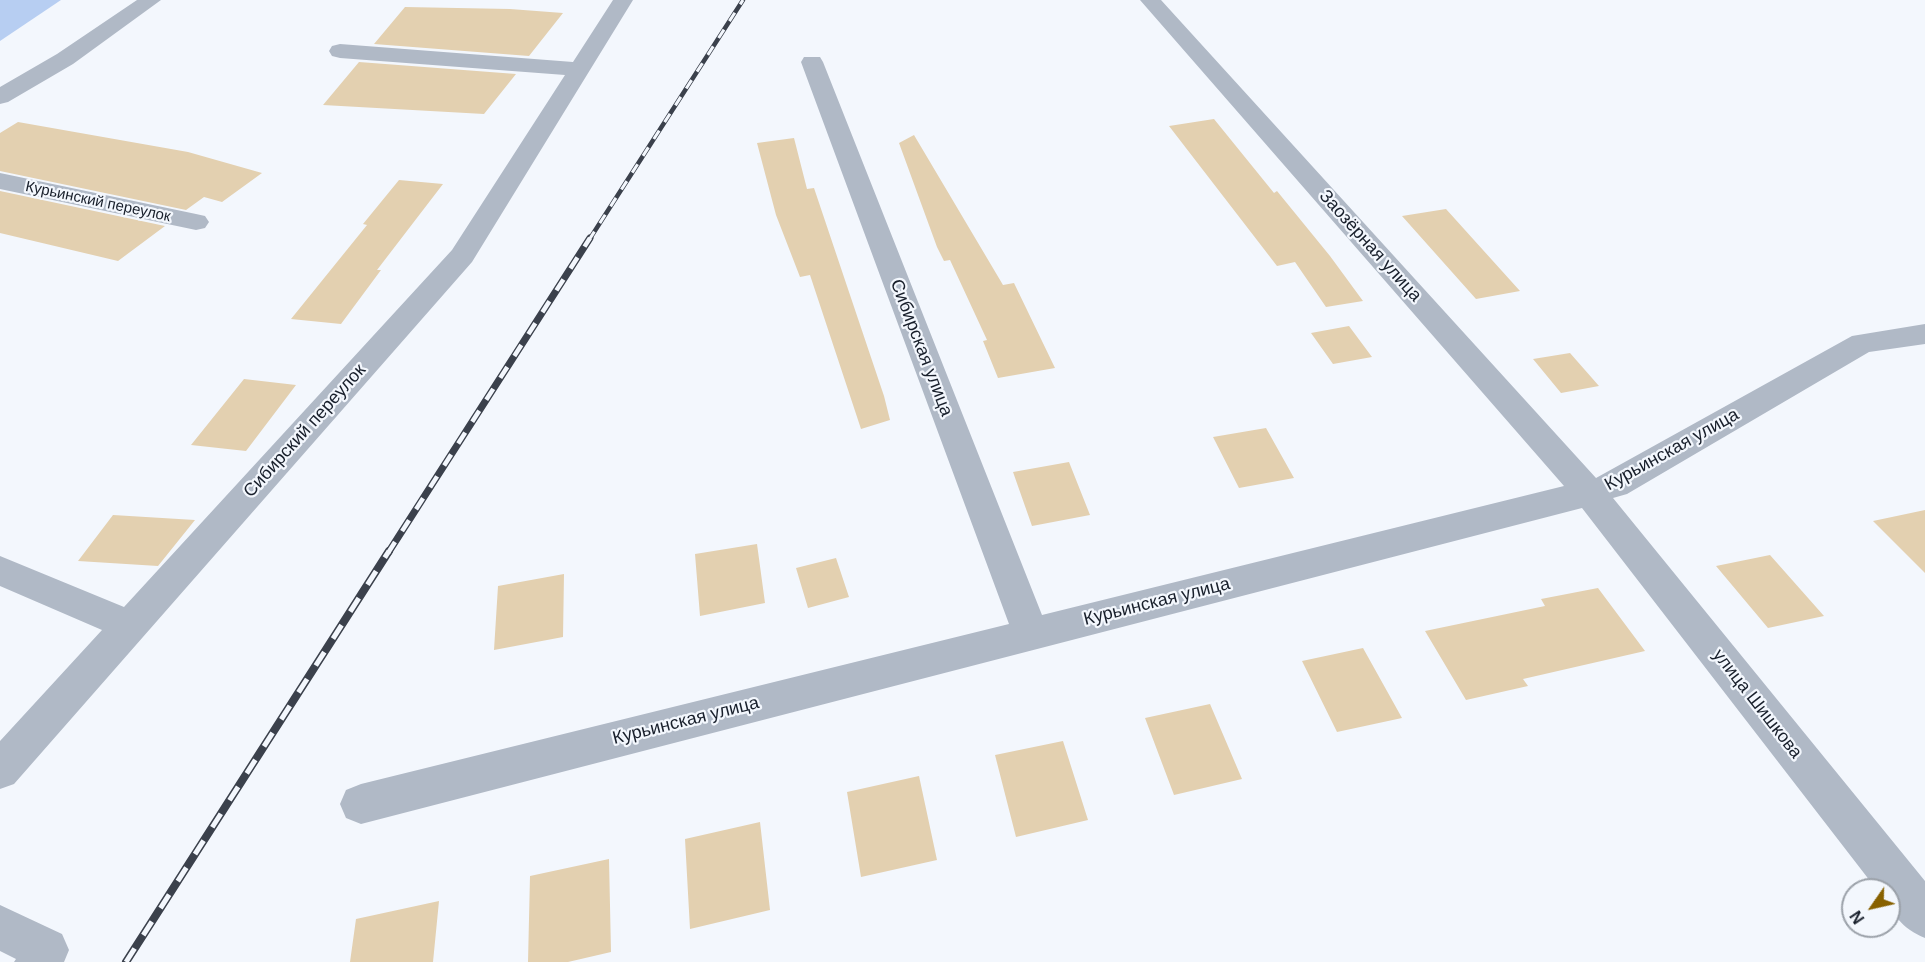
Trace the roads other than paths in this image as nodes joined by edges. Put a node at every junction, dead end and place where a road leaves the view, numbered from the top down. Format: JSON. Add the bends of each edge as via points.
{"nodes":[{"id":1,"x":151,"y":0,"type":"edge"},
{"id":2,"x":623,"y":0,"type":"edge"},
{"id":3,"x":1150,"y":0,"type":"edge"},
{"id":4,"x":340,"y":51,"type":"dead end"},
{"id":5,"x":812,"y":62,"type":"dead end"},
{"id":6,"x":579,"y":69,"type":"junction"},
{"id":7,"x":0,"y":97,"type":"edge"},
{"id":8,"x":0,"y":181,"type":"edge"},
{"id":9,"x":196,"y":222,"type":"dead end"},
{"id":10,"x":1925,"y":334,"type":"edge"},
{"id":11,"x":1589,"y":493,"type":"junction"},
{"id":12,"x":0,"y":570,"type":"edge"},
{"id":13,"x":130,"y":626,"type":"junction"},
{"id":14,"x":1031,"y":634,"type":"junction"},
{"id":15,"x":0,"y":770,"type":"edge"},
{"id":16,"x":361,"y":804,"type":"dead end"},
{"id":17,"x":1925,"y":915,"type":"edge"},
{"id":18,"x":0,"y":927,"type":"edge"},
{"id":19,"x":41,"y":956,"type":"edge"}],
"edges":[{"from":1,"to":7,"type":"street","via":[[65,59]]},
{"from":2,"to":6,"type":"street","name":"Сибирский переулок"},
{"from":3,"to":11,"type":"street","name":"Заозёрная улица"},
{"from":4,"to":6,"type":"street"},
{"from":5,"to":14,"type":"street","name":"Сибирская улица"},
{"from":6,"to":13,"type":"street","name":"Сибирский переулок","via":[[462,256]]},
{"from":8,"to":9,"type":"street","name":"Курьинский переулок"},
{"from":10,"to":11,"type":"street","name":"Курьинская улица","via":[[1862,343],[1615,485]]},
{"from":11,"to":14,"type":"street","name":"Курьинская улица"},
{"from":11,"to":17,"type":"street","name":"улица Шишкова"},
{"from":12,"to":13,"type":"street"},
{"from":13,"to":15,"type":"street","name":"Сибирский переулок"},
{"from":14,"to":16,"type":"street","name":"Курьинская улица"},
{"from":18,"to":19,"type":"street"}]}
